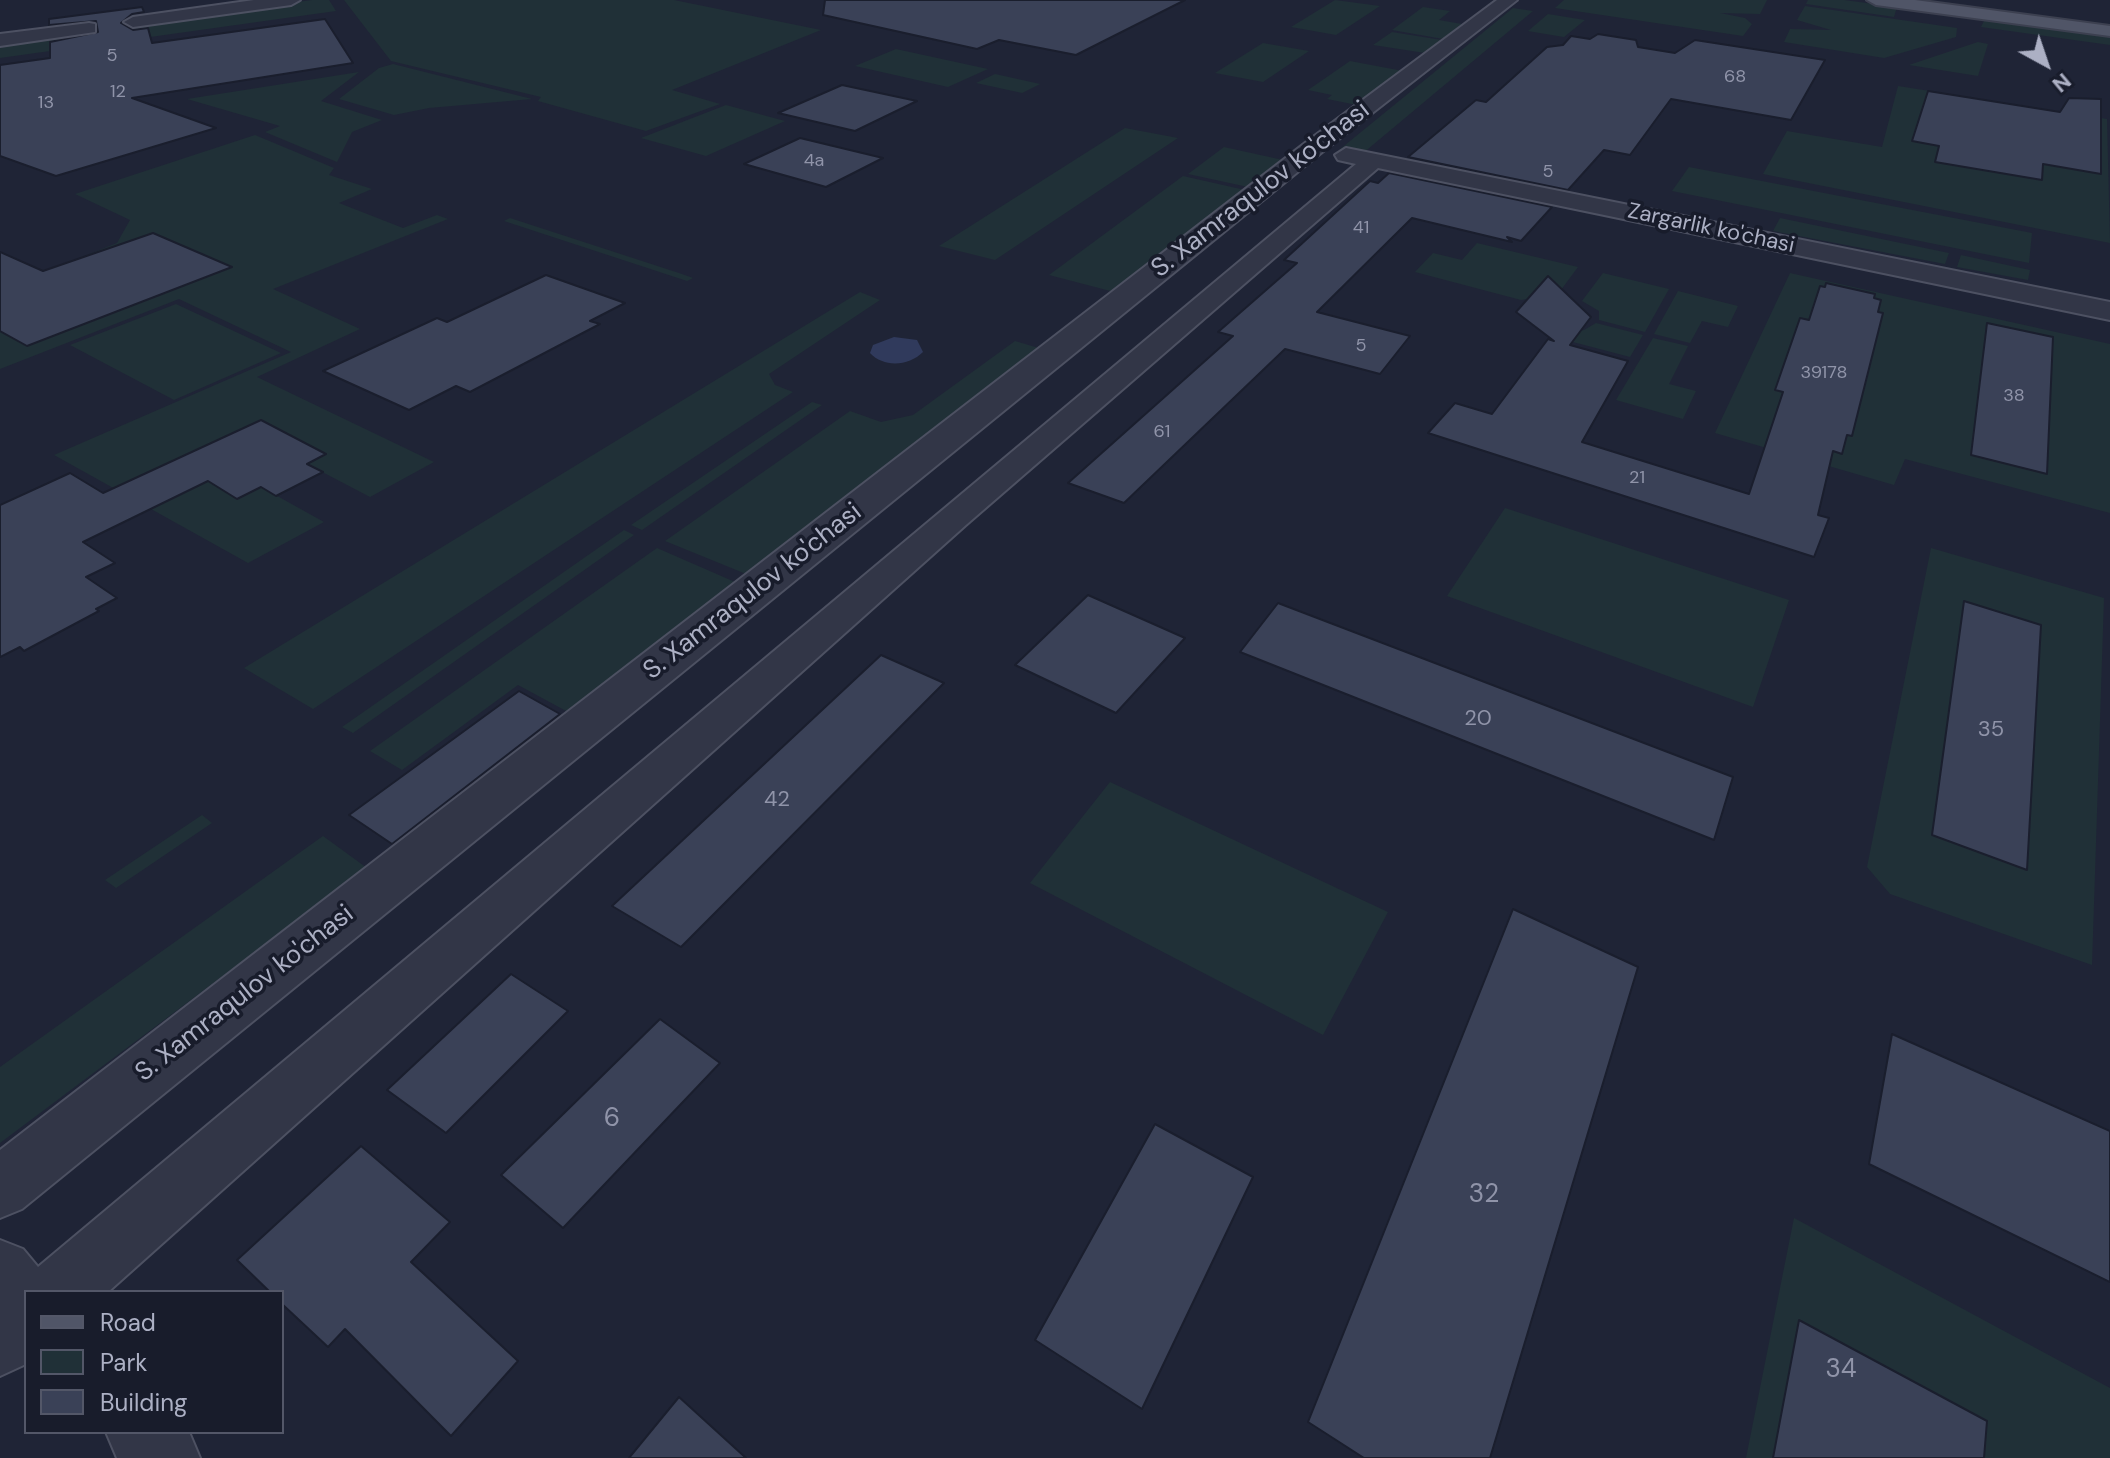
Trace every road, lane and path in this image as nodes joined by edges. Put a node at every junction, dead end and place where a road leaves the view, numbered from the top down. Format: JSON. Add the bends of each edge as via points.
{"nodes":[{"id":1,"x":291,"y":0,"type":"edge"},
{"id":2,"x":1508,"y":0,"type":"edge"},
{"id":3,"x":1876,"y":0,"type":"edge"},
{"id":4,"x":1962,"y":0,"type":"edge"},
{"id":5,"x":2110,"y":19,"type":"edge"},
{"id":6,"x":133,"y":22,"type":"dead end"},
{"id":7,"x":89,"y":28,"type":"dead end"},
{"id":8,"x":2110,"y":31,"type":"edge"},
{"id":9,"x":0,"y":40,"type":"edge"},
{"id":10,"x":1313,"y":148,"type":"junction"},
{"id":11,"x":1373,"y":161,"type":"junction"},
{"id":12,"x":2110,"y":311,"type":"edge"},
{"id":13,"x":0,"y":1188,"type":"edge"},
{"id":14,"x":0,"y":1272,"type":"edge"},
{"id":15,"x":61,"y":1290,"type":"edge"},
{"id":16,"x":24,"y":1300,"type":"edge"},
{"id":17,"x":24,"y":1323,"type":"edge"},
{"id":18,"x":0,"y":1343,"type":"edge"},
{"id":19,"x":143,"y":1434,"type":"edge"},
{"id":20,"x":165,"y":1458,"type":"edge"}],
"edges":[{"from":1,"to":6,"type":"street"},
{"from":2,"to":10,"type":"street","name":"S. Xamraqulov ko'chasi"},
{"from":3,"to":8,"type":"main road"},
{"from":4,"to":5,"type":"main road"},
{"from":7,"to":9,"type":"street"},
{"from":10,"to":11,"type":"street","name":"Zargarlik ko'chasi"},
{"from":10,"to":13,"type":"street","name":"S. Xamraqulov ko'chasi"},
{"from":11,"to":12,"type":"street","name":"Zargarlik ko'chasi"},
{"from":11,"to":15,"type":"street"},
{"from":14,"to":16,"type":"street"},
{"from":17,"to":18,"type":"street"},
{"from":19,"to":20,"type":"street"}]}
